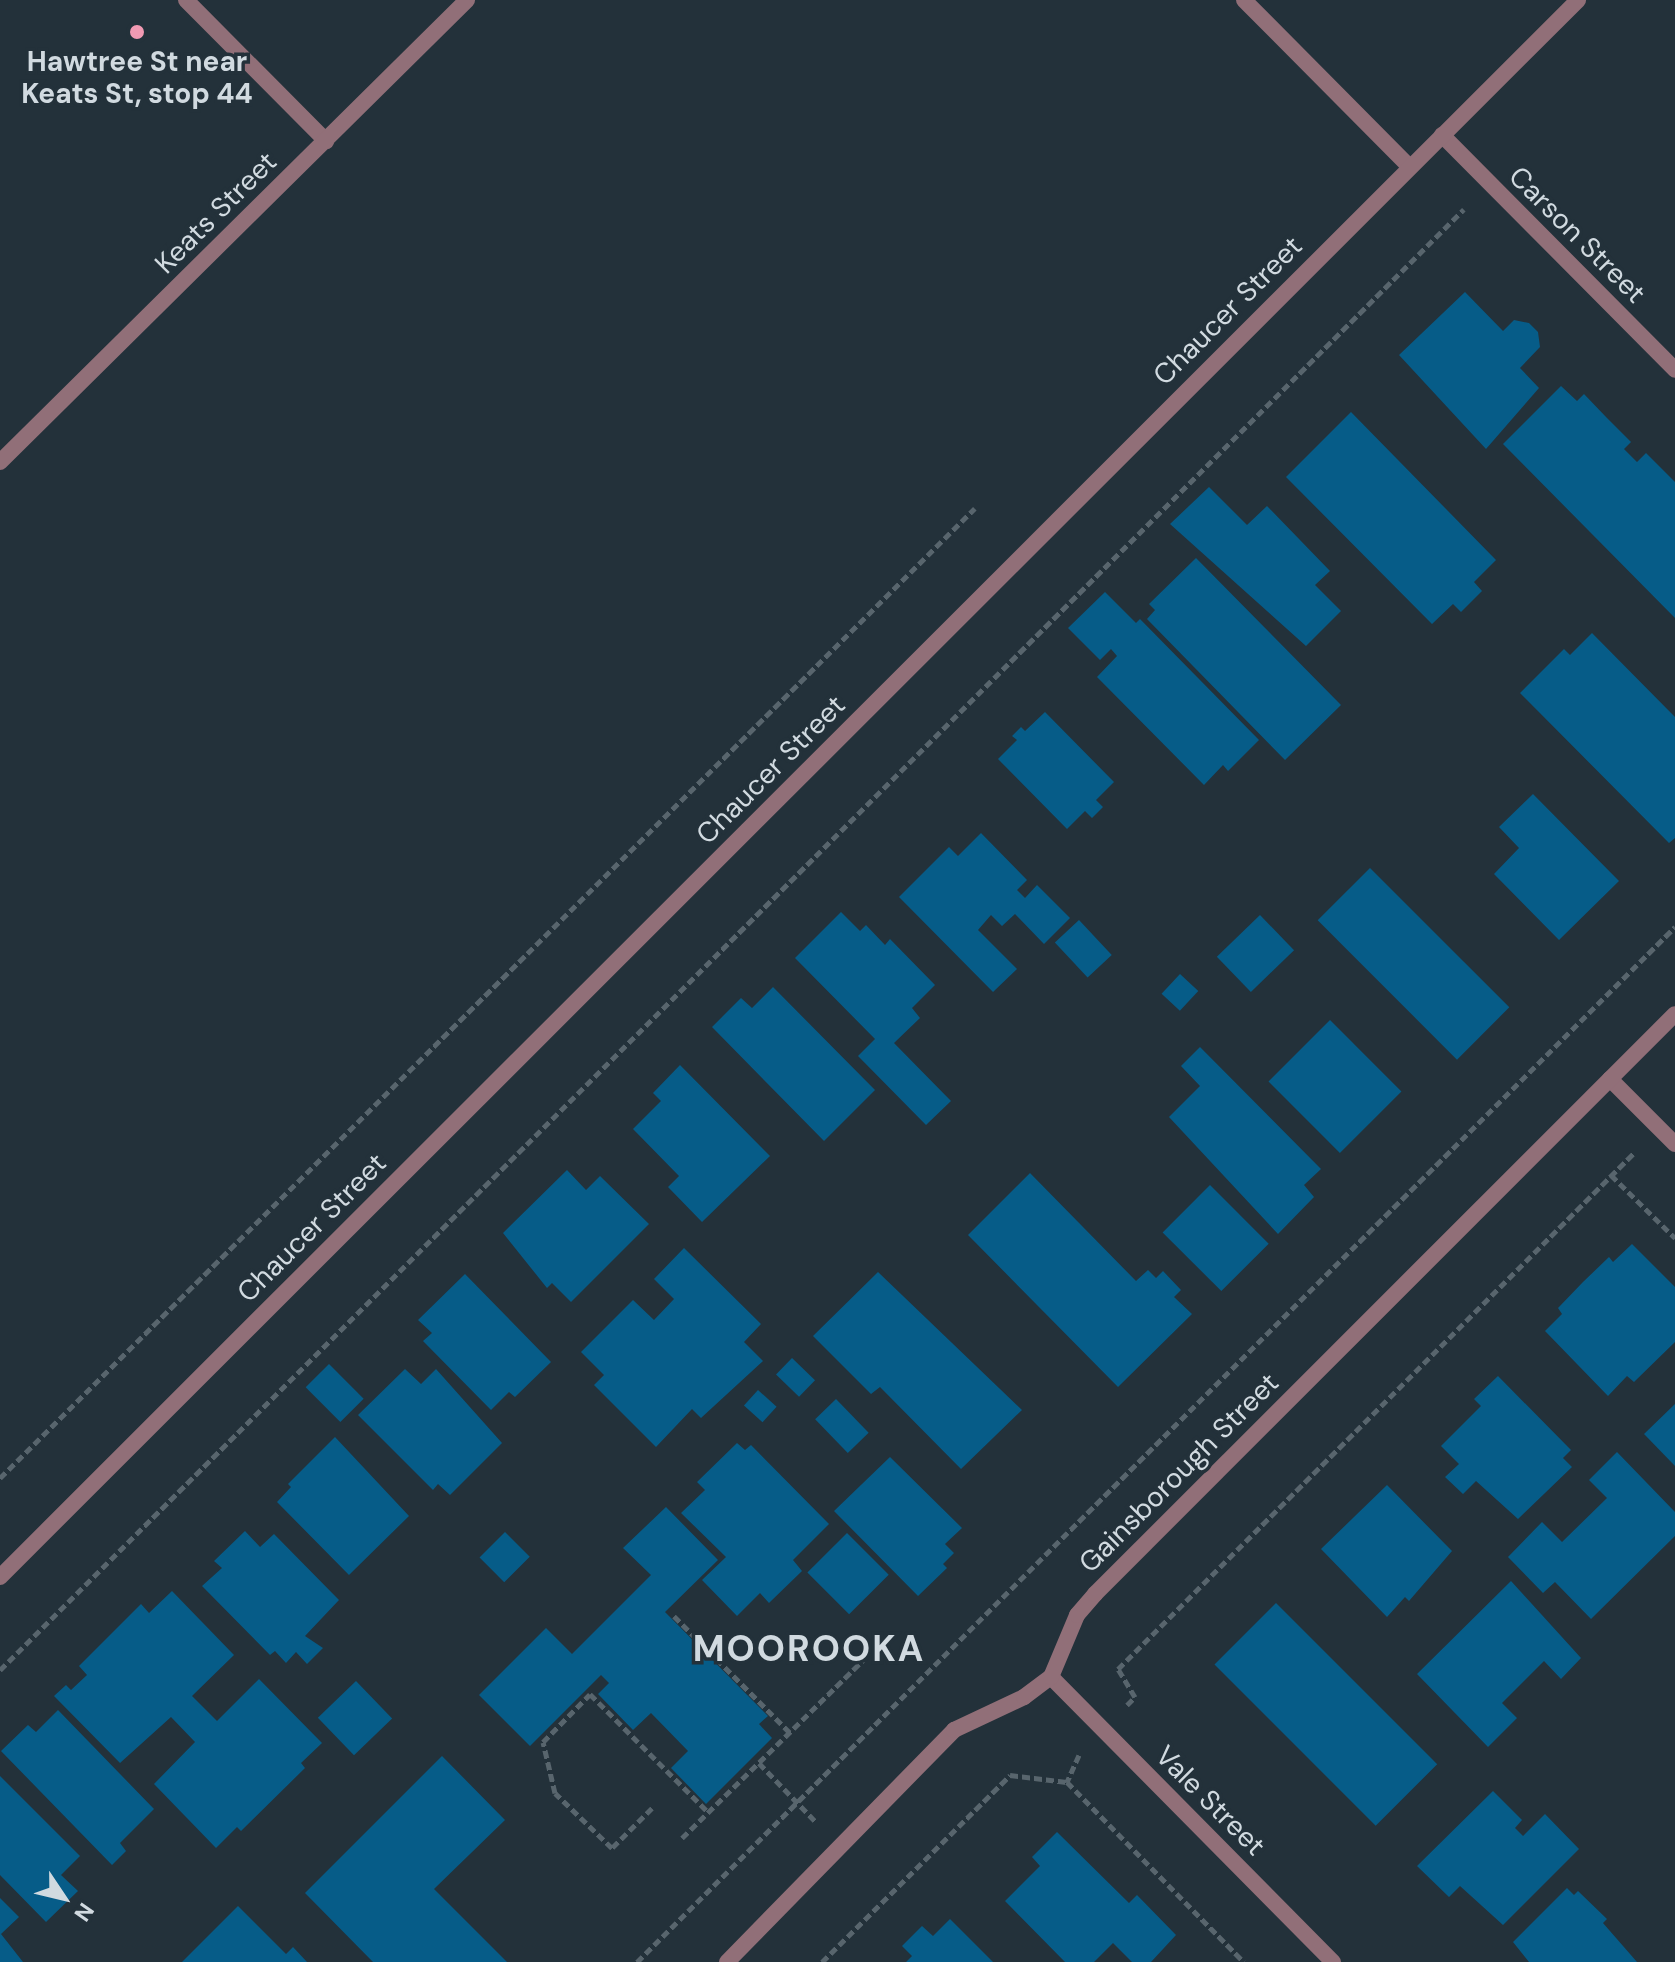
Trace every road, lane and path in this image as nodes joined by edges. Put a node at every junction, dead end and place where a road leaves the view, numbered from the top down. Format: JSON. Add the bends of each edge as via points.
{"nodes":[{"id":1,"x":186,"y":0,"type":"edge"},
{"id":2,"x":467,"y":0,"type":"edge"},
{"id":3,"x":1244,"y":0,"type":"edge"},
{"id":4,"x":1578,"y":0,"type":"edge"},
{"id":5,"x":1442,"y":135,"type":"junction"},
{"id":6,"x":326,"y":141,"type":"junction"},
{"id":7,"x":1409,"y":166,"type":"junction"},
{"id":8,"x":1490,"y":185,"type":"junction"},
{"id":9,"x":1675,"y":370,"type":"edge"},
{"id":10,"x":0,"y":462,"type":"edge"},
{"id":11,"x":975,"y":508,"type":"dead end"},
{"id":12,"x":1675,"y":927,"type":"edge"},
{"id":13,"x":1675,"y":1014,"type":"edge"},
{"id":14,"x":1610,"y":1079,"type":"junction"},
{"id":15,"x":1675,"y":1144,"type":"edge"},
{"id":16,"x":1636,"y":1151,"type":"dead end"},
{"id":17,"x":1611,"y":1175,"type":"junction"},
{"id":18,"x":1675,"y":1238,"type":"edge"},
{"id":19,"x":0,"y":1478,"type":"edge"},
{"id":20,"x":0,"y":1577,"type":"edge"},
{"id":21,"x":674,"y":1616,"type":"dead end"},
{"id":22,"x":863,"y":1660,"type":"dead end"},
{"id":23,"x":0,"y":1670,"type":"edge"},
{"id":24,"x":1051,"y":1677,"type":"junction"},
{"id":25,"x":1124,"y":1708,"type":"dead end"},
{"id":26,"x":790,"y":1733,"type":"junction"},
{"id":27,"x":1079,"y":1756,"type":"dead end"},
{"id":28,"x":759,"y":1763,"type":"junction"},
{"id":29,"x":1067,"y":1782,"type":"junction"},
{"id":30,"x":798,"y":1803,"type":"junction"},
{"id":31,"x":652,"y":1808,"type":"dead end"},
{"id":32,"x":709,"y":1813,"type":"junction"},
{"id":33,"x":813,"y":1819,"type":"dead end"},
{"id":34,"x":682,"y":1838,"type":"dead end"},
{"id":35,"x":637,"y":1962,"type":"edge"},
{"id":36,"x":727,"y":1962,"type":"edge"},
{"id":37,"x":822,"y":1962,"type":"edge"},
{"id":38,"x":1244,"y":1962,"type":"edge"},
{"id":39,"x":1333,"y":1962,"type":"edge"}],
"edges":[{"from":1,"to":6,"type":"street"},
{"from":2,"to":6,"type":"street","name":"Keats Street"},
{"from":3,"to":7,"type":"street"},
{"from":4,"to":5,"type":"street","name":"Chaucer Street"},
{"from":5,"to":7,"type":"street","name":"Chaucer Street"},
{"from":5,"to":8,"type":"street","name":"Carson Street"},
{"from":6,"to":10,"type":"street","name":"Keats Street"},
{"from":7,"to":20,"type":"street","name":"Chaucer Street"},
{"from":8,"to":9,"type":"street","name":"Carson Street"},
{"from":8,"to":23,"type":"path"},
{"from":11,"to":19,"type":"path"},
{"from":12,"to":30,"type":"path"},
{"from":13,"to":14,"type":"street","name":"Gainsborough Street"},
{"from":14,"to":15,"type":"street"},
{"from":14,"to":24,"type":"street","name":"Gainsborough Street","via":[[1095,1594],[1077,1615]]},
{"from":16,"to":17,"type":"path"},
{"from":17,"to":18,"type":"path"},
{"from":17,"to":25,"type":"path","via":[[1118,1669],[1135,1697]]},
{"from":21,"to":26,"type":"path"},
{"from":22,"to":26,"type":"path"},
{"from":24,"to":36,"type":"street","via":[[1024,1697],[954,1730]]},
{"from":24,"to":39,"type":"street","name":"Vale Street"},
{"from":26,"to":28,"type":"path"},
{"from":27,"to":29,"type":"path"},
{"from":28,"to":30,"type":"path"},
{"from":28,"to":32,"type":"path"},
{"from":29,"to":37,"type":"path","via":[[1010,1775]]},
{"from":29,"to":38,"type":"path"},
{"from":30,"to":33,"type":"path"},
{"from":30,"to":35,"type":"path"},
{"from":31,"to":32,"type":"path","via":[[612,1848],[555,1793],[543,1742],[590,1694]]},
{"from":32,"to":34,"type":"path"}]}
